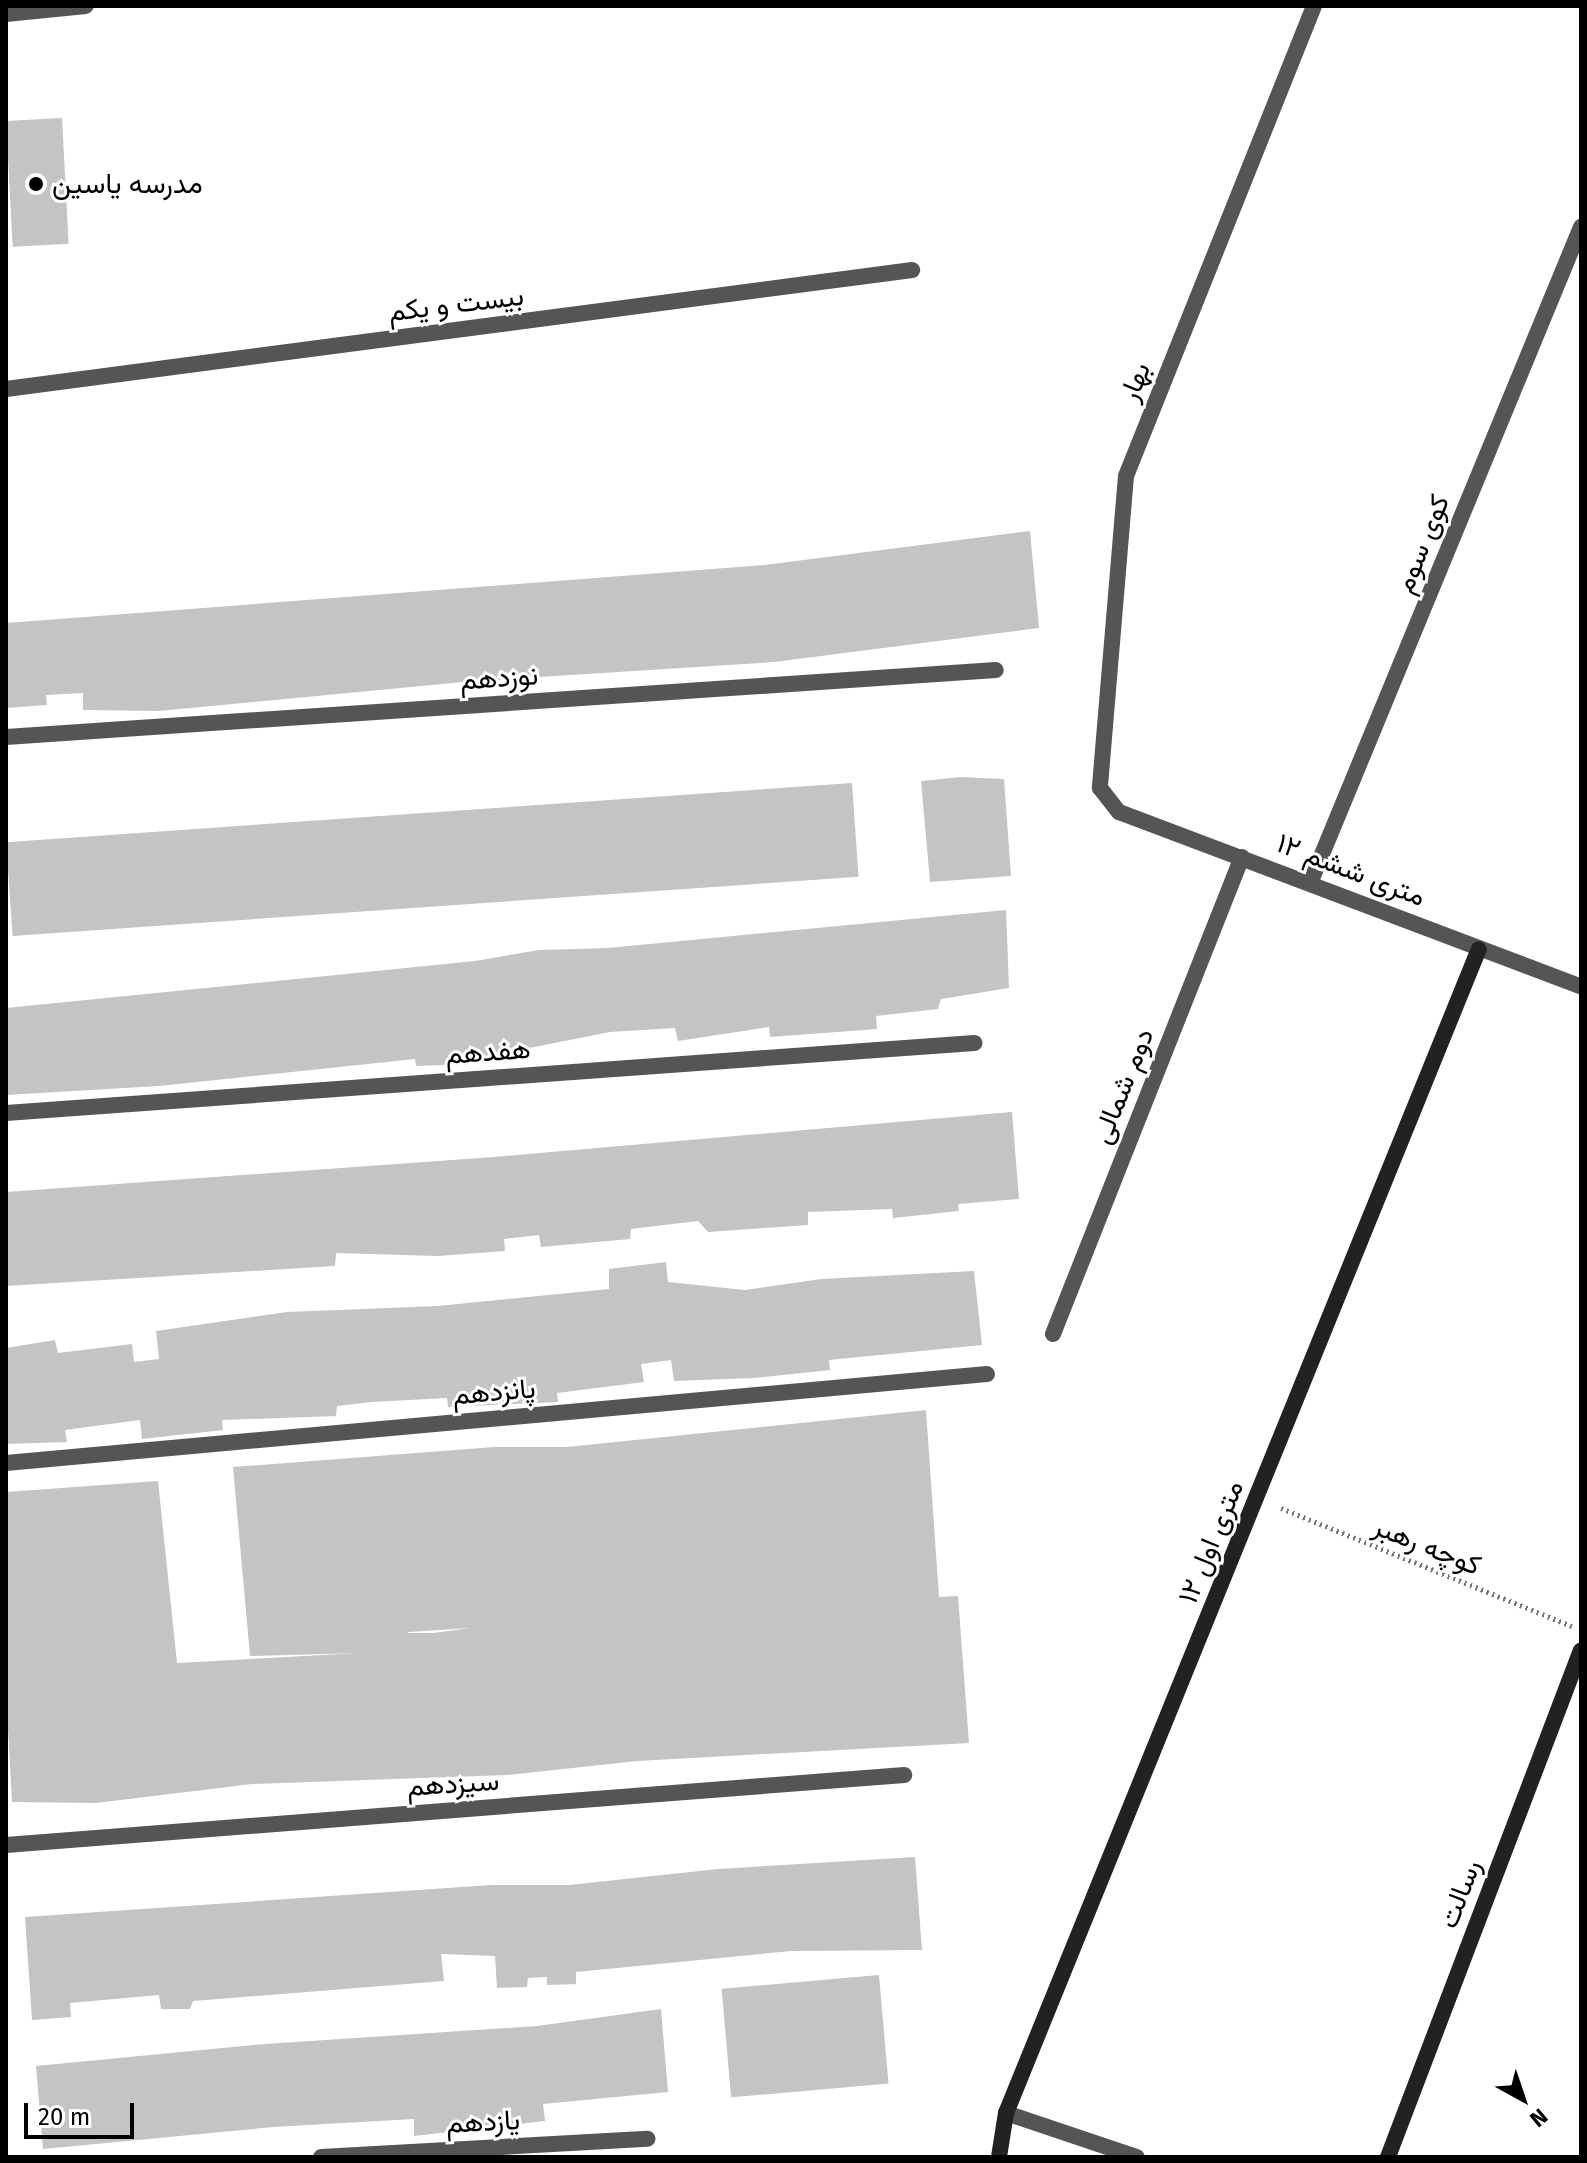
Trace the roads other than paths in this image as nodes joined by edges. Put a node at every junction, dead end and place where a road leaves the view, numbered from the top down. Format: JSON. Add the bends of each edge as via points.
{"nodes":[{"id":1,"x":86,"y":6,"type":"edge"},
{"id":2,"x":1314,"y":6,"type":"edge"},
{"id":3,"x":6,"y":14,"type":"edge"},
{"id":4,"x":1581,"y":227,"type":"edge"},
{"id":5,"x":912,"y":270,"type":"dead end"},
{"id":6,"x":6,"y":389,"type":"edge"},
{"id":7,"x":996,"y":670,"type":"dead end"},
{"id":8,"x":6,"y":737,"type":"edge"},
{"id":9,"x":1105,"y":799,"type":"joint"},
{"id":10,"x":1242,"y":857,"type":"junction"},
{"id":11,"x":1311,"y":881,"type":"junction"},
{"id":12,"x":1479,"y":949,"type":"junction"},
{"id":13,"x":1581,"y":987,"type":"edge"},
{"id":14,"x":974,"y":1043,"type":"dead end"},
{"id":15,"x":6,"y":1113,"type":"edge"},
{"id":16,"x":1053,"y":1334,"type":"dead end"},
{"id":17,"x":987,"y":1374,"type":"dead end"},
{"id":18,"x":6,"y":1463,"type":"edge"},
{"id":19,"x":1581,"y":1650,"type":"edge"},
{"id":20,"x":904,"y":1775,"type":"dead end"},
{"id":21,"x":6,"y":1845,"type":"edge"},
{"id":22,"x":1006,"y":2113,"type":"junction"},
{"id":23,"x":648,"y":2139,"type":"dead end"},
{"id":24,"x":321,"y":2157,"type":"edge"},
{"id":25,"x":999,"y":2157,"type":"edge"},
{"id":26,"x":1137,"y":2157,"type":"edge"},
{"id":27,"x":1388,"y":2157,"type":"edge"}],
"edges":[{"from":1,"to":3,"type":"street"},
{"from":2,"to":9,"type":"street","name":"بهار","via":[[1126,476],[1100,788]]},
{"from":4,"to":11,"type":"street","name":"کوی سوم"},
{"from":5,"to":6,"type":"street","name":"بیست و یکم"},
{"from":7,"to":8,"type":"street","name":"نوزدهم"},
{"from":9,"to":10,"type":"street","name":"۱۲ متری ششم","via":[[1119,812]]},
{"from":10,"to":11,"type":"street","name":"۱۲ متری ششم"},
{"from":10,"to":16,"type":"street","name":"دوم شمالی"},
{"from":11,"to":12,"type":"street","name":"۱۲ متری ششم"},
{"from":12,"to":13,"type":"street","name":"۱۲ متری ششم"},
{"from":12,"to":22,"type":"street","name":"۱۲ متری اول"},
{"from":14,"to":15,"type":"street","name":"هفدهم"},
{"from":17,"to":18,"type":"street","name":"پانزدهم"},
{"from":19,"to":27,"type":"street","name":"رسالت"},
{"from":20,"to":21,"type":"street","name":"سیزدهم"},
{"from":22,"to":25,"type":"street","name":"۱۲ متری اول"},
{"from":22,"to":26,"type":"street"},
{"from":23,"to":24,"type":"street","name":"یازدهم"}]}
